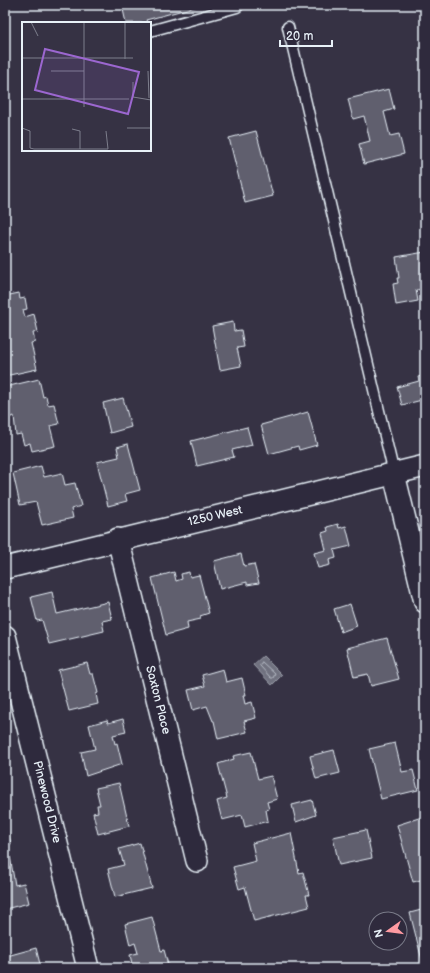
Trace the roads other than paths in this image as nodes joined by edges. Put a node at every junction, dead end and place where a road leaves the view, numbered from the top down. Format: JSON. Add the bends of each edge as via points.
{"nodes":[{"id":1,"x":239,"y":5,"type":"edge"},
{"id":2,"x":288,"y":27,"type":"dead end"},
{"id":3,"x":151,"y":31,"type":"edge"},
{"id":4,"x":425,"y":466,"type":"edge"},
{"id":5,"x":394,"y":474,"type":"junction"},
{"id":6,"x":118,"y":539,"type":"junction"},
{"id":7,"x":5,"y":568,"type":"edge"},
{"id":8,"x":425,"y":602,"type":"edge"},
{"id":9,"x":5,"y":636,"type":"edge"},
{"id":10,"x":197,"y":861,"type":"dead end"},
{"id":11,"x":88,"y":968,"type":"edge"}],
"edges":[{"from":1,"to":3,"type":"lane"},
{"from":2,"to":5,"type":"lane"},
{"from":4,"to":5,"type":"street","name":"1250 West"},
{"from":5,"to":6,"type":"street","name":"1250 West"},
{"from":5,"to":8,"type":"street"},
{"from":6,"to":7,"type":"street","name":"1250 West"},
{"from":6,"to":10,"type":"street","name":"Saxton Place"},
{"from":9,"to":11,"type":"street","name":"Pinewood Drive"}]}
